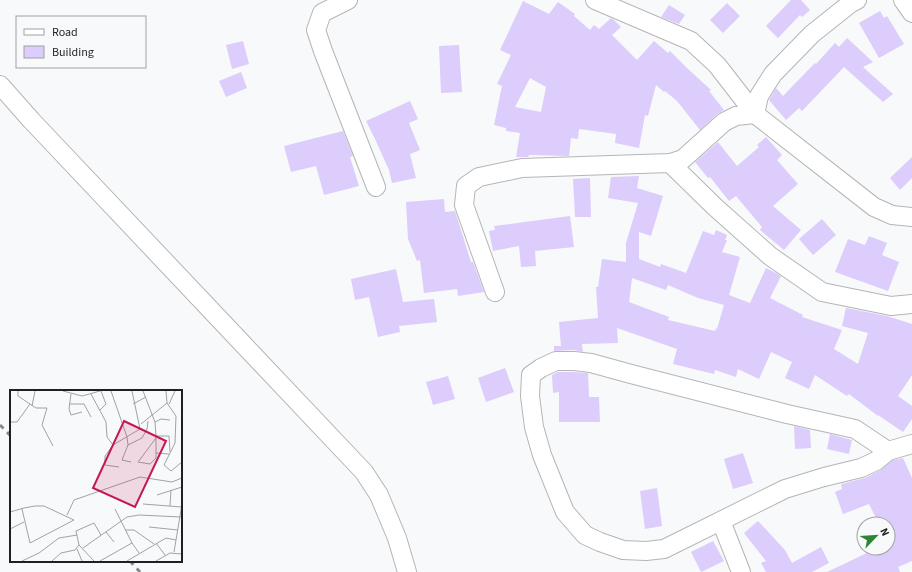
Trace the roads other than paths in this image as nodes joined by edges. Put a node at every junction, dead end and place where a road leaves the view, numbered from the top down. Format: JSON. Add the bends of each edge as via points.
{"nodes":[{"id":1,"x":348,"y":0,"type":"edge"},
{"id":2,"x":591,"y":0,"type":"edge"},
{"id":3,"x":595,"y":0,"type":"edge"},
{"id":4,"x":857,"y":0,"type":"edge"},
{"id":5,"x":903,"y":0,"type":"edge"},
{"id":6,"x":912,"y":13,"type":"edge"},
{"id":7,"x":0,"y":85,"type":"edge"},
{"id":8,"x":755,"y":114,"type":"junction"},
{"id":9,"x":670,"y":164,"type":"junction"},
{"id":10,"x":376,"y":187,"type":"dead end"},
{"id":11,"x":912,"y":217,"type":"edge"},
{"id":12,"x":495,"y":292,"type":"dead end"},
{"id":13,"x":912,"y":304,"type":"edge"},
{"id":14,"x":912,"y":444,"type":"edge"},
{"id":15,"x":888,"y":451,"type":"junction"},
{"id":16,"x":721,"y":521,"type":"junction"},
{"id":17,"x":407,"y":572,"type":"edge"},
{"id":18,"x":741,"y":572,"type":"edge"}],
"edges":[{"from":1,"to":10,"type":"street","via":[[322,13],[316,30]]},
{"from":2,"to":3,"type":"street"},
{"from":3,"to":8,"type":"street","via":[[691,41],[717,65]]},
{"from":4,"to":8,"type":"street","via":[[812,34],[773,74],[759,96]]},
{"from":5,"to":6,"type":"street"},
{"from":7,"to":17,"type":"street","via":[[364,472],[379,495],[397,538]]},
{"from":8,"to":9,"type":"street","via":[[736,116],[724,122],[682,159]]},
{"from":8,"to":11,"type":"street","via":[[874,207],[892,215]]},
{"from":9,"to":12,"type":"street","via":[[522,168],[480,177],[466,186],[464,206]]},
{"from":9,"to":13,"type":"street","via":[[770,256],[822,292],[891,306]]},
{"from":14,"to":15,"type":"street"},
{"from":15,"to":16,"type":"street","via":[[876,461],[861,468],[784,489]]},
{"from":15,"to":16,"type":"street","via":[[855,429],[591,363],[574,360],[556,361],[531,375],[530,396],[534,427],[542,454],[565,512],[585,535],[623,550],[646,551],[664,548]]},
{"from":16,"to":18,"type":"street"}]}
